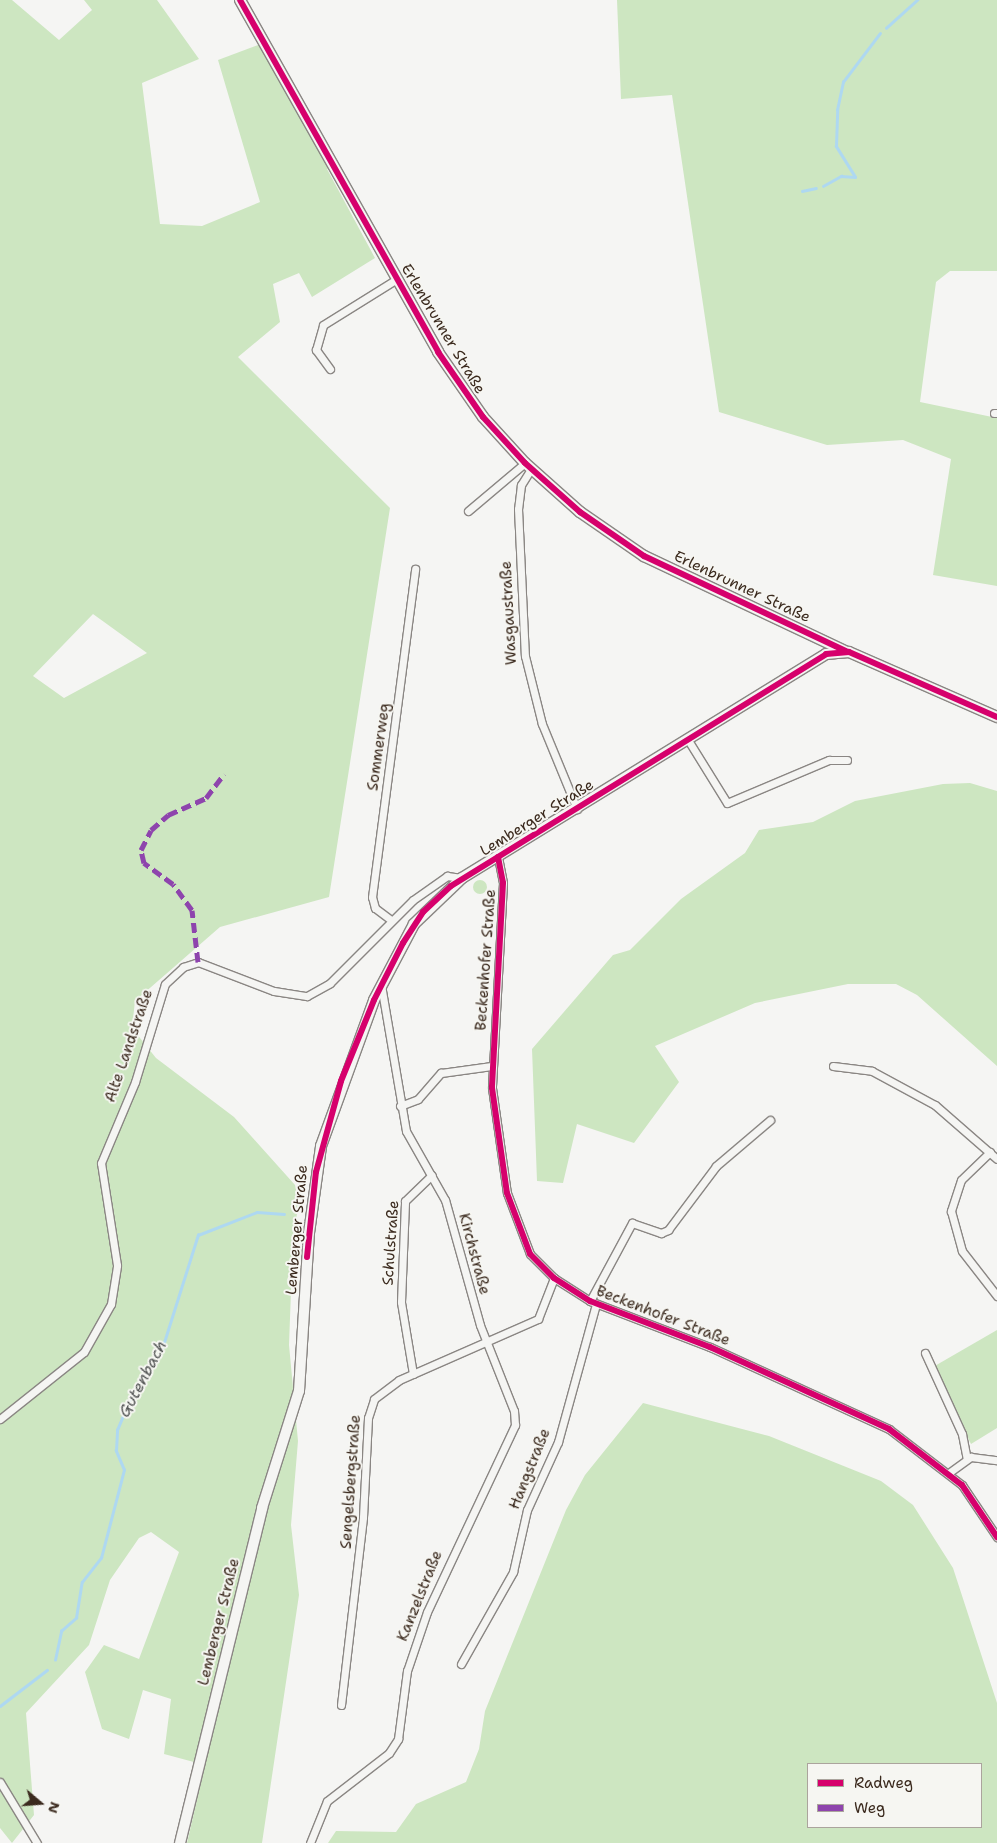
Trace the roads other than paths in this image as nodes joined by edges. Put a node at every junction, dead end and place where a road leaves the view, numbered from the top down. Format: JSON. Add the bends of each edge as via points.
{"nodes":[{"id":1,"x":240,"y":0,"type":"edge"},
{"id":2,"x":397,"y":278,"type":"junction"},
{"id":3,"x":330,"y":369,"type":"dead end"},
{"id":4,"x":528,"y":466,"type":"junction"},
{"id":5,"x":468,"y":512,"type":"dead end"},
{"id":6,"x":415,"y":569,"type":"dead end"},
{"id":7,"x":817,"y":638,"type":"junction"},
{"id":8,"x":849,"y":652,"type":"junction"},
{"id":9,"x":826,"y":654,"type":"junction"},
{"id":10,"x":997,"y":718,"type":"edge"},
{"id":11,"x":688,"y":740,"type":"junction"},
{"id":12,"x":847,"y":760,"type":"dead end"},
{"id":13,"x":577,"y":809,"type":"junction"},
{"id":14,"x":498,"y":857,"type":"junction"},
{"id":15,"x":462,"y":878,"type":"junction"},
{"id":16,"x":391,"y":920,"type":"junction"},
{"id":17,"x":381,"y":985,"type":"junction"},
{"id":18,"x":492,"y":1066,"type":"junction"},
{"id":19,"x":833,"y":1066,"type":"dead end"},
{"id":20,"x":400,"y":1106,"type":"junction"},
{"id":21,"x":770,"y":1120,"type":"dead end"},
{"id":22,"x":990,"y":1152,"type":"junction"},
{"id":23,"x":997,"y":1159,"type":"edge"},
{"id":24,"x":432,"y":1175,"type":"junction"},
{"id":25,"x":554,"y":1278,"type":"junction"},
{"id":26,"x":997,"y":1296,"type":"edge"},
{"id":27,"x":593,"y":1303,"type":"junction"},
{"id":28,"x":485,"y":1341,"type":"junction"},
{"id":29,"x":925,"y":1353,"type":"dead end"},
{"id":30,"x":413,"y":1374,"type":"junction"},
{"id":31,"x":0,"y":1419,"type":"edge"},
{"id":32,"x":967,"y":1459,"type":"junction"},
{"id":33,"x":997,"y":1460,"type":"edge"},
{"id":34,"x":950,"y":1472,"type":"junction"},
{"id":35,"x":997,"y":1537,"type":"edge"},
{"id":36,"x":460,"y":1664,"type":"dead end"},
{"id":37,"x":341,"y":1705,"type":"dead end"},
{"id":38,"x":0,"y":1782,"type":"edge"},
{"id":39,"x":38,"y":1843,"type":"edge"},
{"id":40,"x":180,"y":1843,"type":"edge"},
{"id":41,"x":310,"y":1843,"type":"edge"}],
"edges":[{"from":1,"to":2,"type":"main road","name":"Erlenbrunner Straße"},
{"from":2,"to":3,"type":"street","name":"Erlenbrunner Straße","via":[[323,324],[316,350]]},
{"from":2,"to":4,"type":"main road","name":"Erlenbrunner Straße","via":[[466,393]]},
{"from":4,"to":5,"type":"street"},
{"from":4,"to":7,"type":"main road","name":"Erlenbrunner Straße","via":[[580,512],[644,556]]},
{"from":4,"to":13,"type":"street","name":"Wasgaustraße","via":[[521,485],[518,509],[526,664],[542,724]]},
{"from":6,"to":16,"type":"street","name":"Sommerweg","via":[[372,897],[375,908]]},
{"from":7,"to":8,"type":"main road","name":"Erlenbrunner Straße"},
{"from":7,"to":9,"type":"main road","name":"Erlenbrunner Straße"},
{"from":8,"to":9,"type":"main road","name":"Lemberger Straße"},
{"from":8,"to":10,"type":"main road","name":"Lemberger Straße"},
{"from":9,"to":11,"type":"main road","name":"Lemberger Straße"},
{"from":11,"to":12,"type":"street","via":[[727,803],[830,760]]},
{"from":11,"to":13,"type":"main road","name":"Lemberger Straße"},
{"from":13,"to":14,"type":"main road","name":"Lemberger Straße"},
{"from":14,"to":15,"type":"main road","name":"Lemberger Straße"},
{"from":14,"to":18,"type":"street","name":"Beckenhofer Straße","via":[[503,883]]},
{"from":15,"to":16,"type":"street","name":"Alte Landstraße","via":[[441,878]]},
{"from":15,"to":17,"type":"main road","name":"Lemberger Straße","via":[[414,924]]},
{"from":16,"to":31,"type":"street","name":"Alte Landstraße","via":[[335,978],[308,996],[274,991],[198,962],[165,984],[135,1082],[101,1163],[117,1265],[111,1304],[84,1352]]},
{"from":17,"to":20,"type":"street"},
{"from":17,"to":40,"type":"main road","name":"Lemberger Straße","via":[[342,1081],[321,1146],[309,1233],[299,1391],[258,1523]]},
{"from":18,"to":20,"type":"street","via":[[441,1072],[418,1099]]},
{"from":18,"to":25,"type":"street","name":"Beckenhofer Straße","via":[[497,1143],[511,1208],[530,1254]]},
{"from":19,"to":22,"type":"street","via":[[862,1068],[919,1096],[944,1111]]},
{"from":20,"to":24,"type":"street","via":[[409,1138]]},
{"from":21,"to":27,"type":"street","name":"Hangstraße","via":[[716,1166],[668,1230],[661,1233],[637,1222],[630,1225]]},
{"from":22,"to":23,"type":"street"},
{"from":22,"to":26,"type":"street","via":[[961,1180],[952,1211],[962,1251]]},
{"from":24,"to":28,"type":"street","name":"Kirchstraße","via":[[445,1200]]},
{"from":24,"to":30,"type":"street","name":"Schulstraße","via":[[406,1201],[401,1302]]},
{"from":25,"to":27,"type":"street","name":"Beckenhofer Straße"},
{"from":25,"to":28,"type":"street","name":"Sengelsbergstraße","via":[[538,1319]]},
{"from":27,"to":34,"type":"street","name":"Beckenhofer Straße","via":[[710,1347],[865,1416]]},
{"from":27,"to":36,"type":"street","name":"Hangstraße","via":[[558,1442],[527,1510],[513,1572]]},
{"from":28,"to":30,"type":"street","name":"Sengelsbergstraße"},
{"from":28,"to":41,"type":"street","name":"Kanzelstraße","via":[[514,1411],[513,1433],[435,1589],[407,1671],[398,1739],[389,1752],[327,1801]]},
{"from":29,"to":32,"type":"street","via":[[960,1429]]},
{"from":30,"to":37,"type":"street","name":"Sengelsbergstraße","via":[[378,1393],[369,1411],[360,1551]]},
{"from":32,"to":33,"type":"street"},
{"from":32,"to":34,"type":"street"},
{"from":34,"to":35,"type":"street","name":"Beckenhofer Straße","via":[[977,1503]]},
{"from":38,"to":39,"type":"street"}]}
